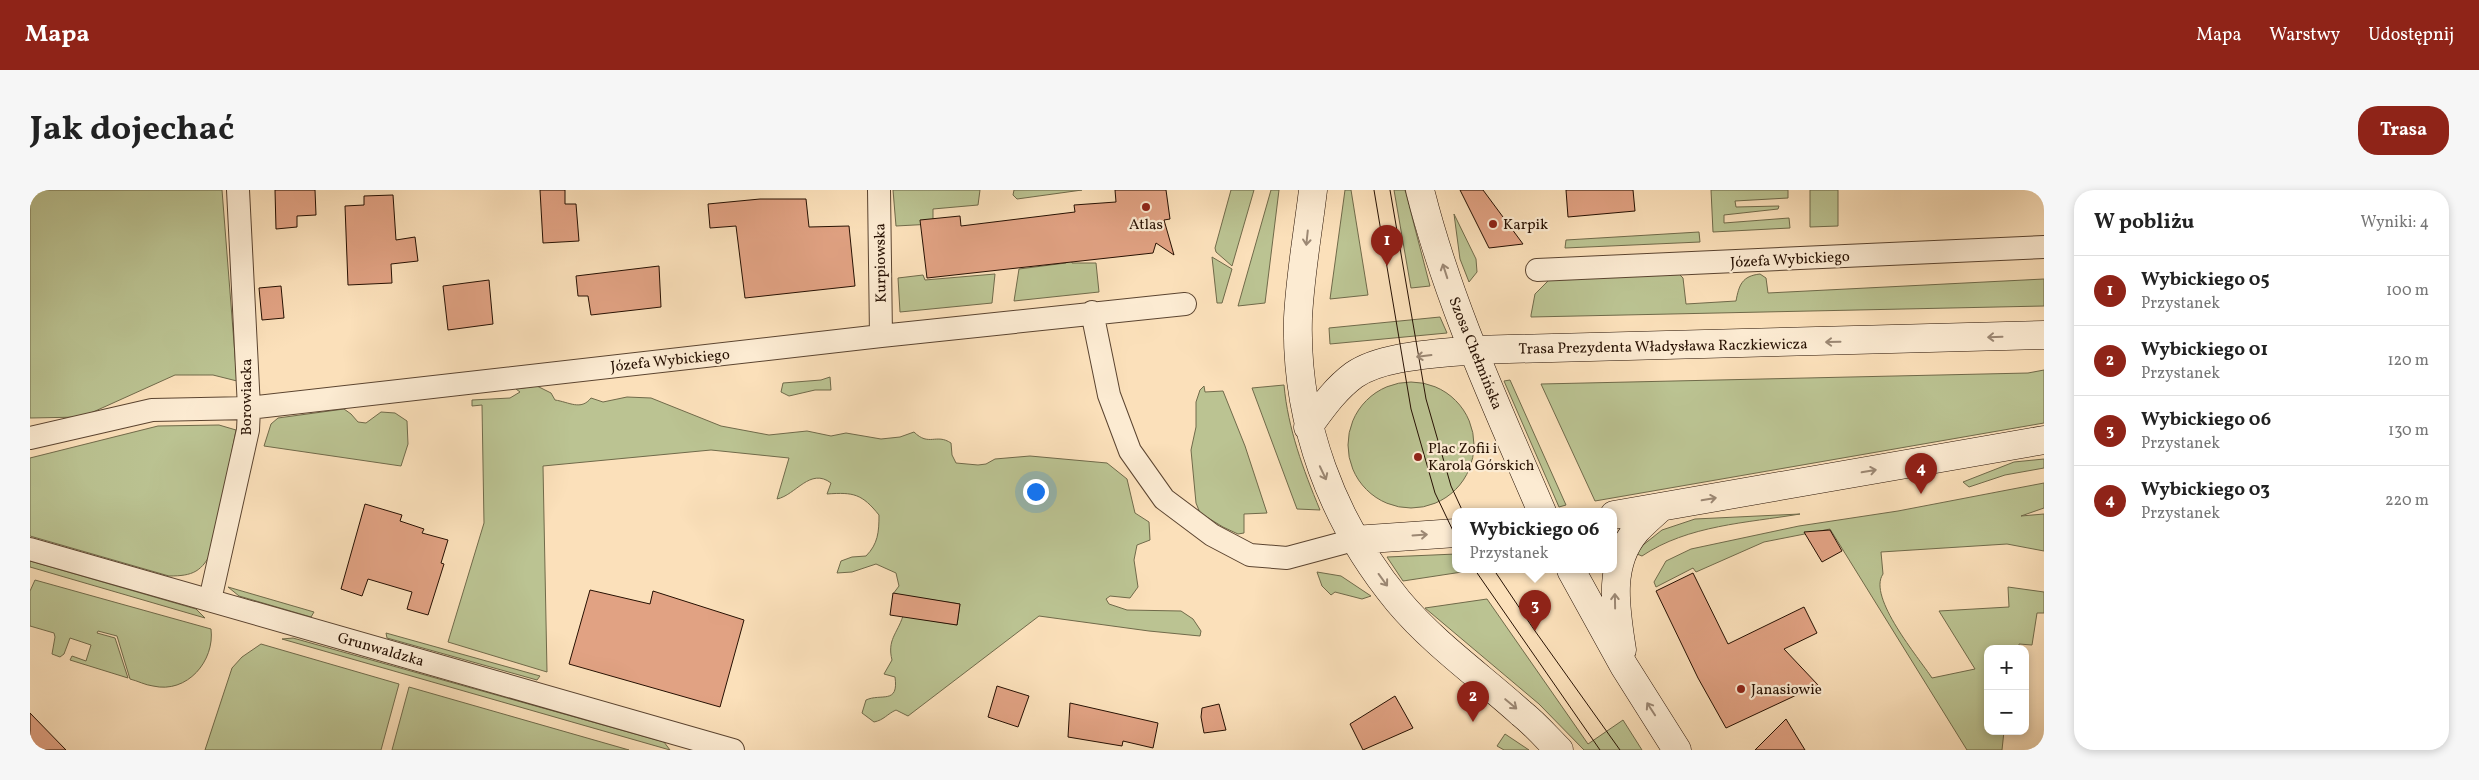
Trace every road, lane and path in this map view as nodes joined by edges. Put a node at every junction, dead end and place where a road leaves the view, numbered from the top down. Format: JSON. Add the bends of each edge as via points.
{"nodes":[{"id":1,"x":238,"y":190,"type":"edge"},
{"id":2,"x":879,"y":190,"type":"edge"},
{"id":3,"x":1313,"y":190,"type":"edge"},
{"id":4,"x":1420,"y":190,"type":"edge"},
{"id":5,"x":2044,"y":247,"type":"edge"},
{"id":6,"x":1537,"y":270,"type":"dead end"},
{"id":7,"x":1185,"y":304,"type":"dead end"},
{"id":8,"x":1092,"y":312,"type":"junction"},
{"id":9,"x":2044,"y":335,"type":"edge"},
{"id":10,"x":881,"y":336,"type":"junction"},
{"id":11,"x":1473,"y":350,"type":"junction"},
{"id":12,"x":249,"y":408,"type":"junction"},
{"id":13,"x":1308,"y":427,"type":"junction"},
{"id":14,"x":30,"y":438,"type":"edge"},
{"id":15,"x":2044,"y":440,"type":"edge"},
{"id":16,"x":1661,"y":507,"type":"junction"},
{"id":17,"x":1540,"y":508,"type":"edge"},
{"id":18,"x":1617,"y":514,"type":"edge"},
{"id":19,"x":1452,"y":532,"type":"edge"},
{"id":20,"x":1354,"y":540,"type":"junction"},
{"id":21,"x":30,"y":549,"type":"edge"},
{"id":22,"x":1573,"y":573,"type":"edge"},
{"id":23,"x":210,"y":600,"type":"junction"},
{"id":24,"x":1624,"y":666,"type":"junction"},
{"id":25,"x":733,"y":750,"type":"edge"},
{"id":26,"x":1559,"y":750,"type":"edge"},
{"id":27,"x":1678,"y":750,"type":"edge"}],
"edges":[{"from":1,"to":12,"type":"street","name":"Borowiacka"},
{"from":2,"to":10,"type":"street","name":"Kurpiowska"},
{"from":3,"to":13,"type":"main road","one_way":true,"via":[[1298,318]]},
{"from":11,"to":4,"type":"main road","name":"Szosa Chełmińska","one_way":true},
{"from":5,"to":6,"type":"street","name":"Józefa Wybickiego"},
{"from":7,"to":8,"type":"street","name":"Józefa Wybickiego"},
{"from":8,"to":10,"type":"street","name":"Józefa Wybickiego"},
{"from":8,"to":20,"type":"street","via":[[1109,395],[1130,451],[1164,499],[1212,536],[1250,555],[1287,558]]},
{"from":9,"to":11,"type":"main road","name":"Trasa Prezydenta Władysława Raczkiewicza","one_way":true},
{"from":10,"to":12,"type":"street","name":"Józefa Wybickiego"},
{"from":11,"to":13,"type":"main road","name":"Trasa Prezydenta Władysława Raczkiewicza","one_way":true,"via":[[1402,359],[1376,365],[1354,375],[1328,399]]},
{"from":11,"to":17,"type":"main road","name":"Szosa Chełmińska"},
{"from":12,"to":14,"type":"street","name":"Józefa Wybickiego","via":[[152,410]]},
{"from":12,"to":23,"type":"street","name":"Borowiacka","via":[[246,446]]},
{"from":13,"to":20,"type":"main road","one_way":true,"via":[[1318,460]]},
{"from":16,"to":15,"type":"main road","one_way":true},
{"from":16,"to":18,"type":"main road"},
{"from":24,"to":16,"type":"main road","one_way":true,"via":[[1614,600],[1619,566],[1635,532]]},
{"from":20,"to":19,"type":"main road","one_way":true},
{"from":20,"to":26,"type":"main road","one_way":true,"via":[[1398,601],[1444,648]]},
{"from":21,"to":23,"type":"street","name":"Grunwaldzka"},
{"from":22,"to":24,"type":"main road"},
{"from":23,"to":25,"type":"street","name":"Grunwaldzka"},
{"from":27,"to":24,"type":"main road","one_way":true}]}
